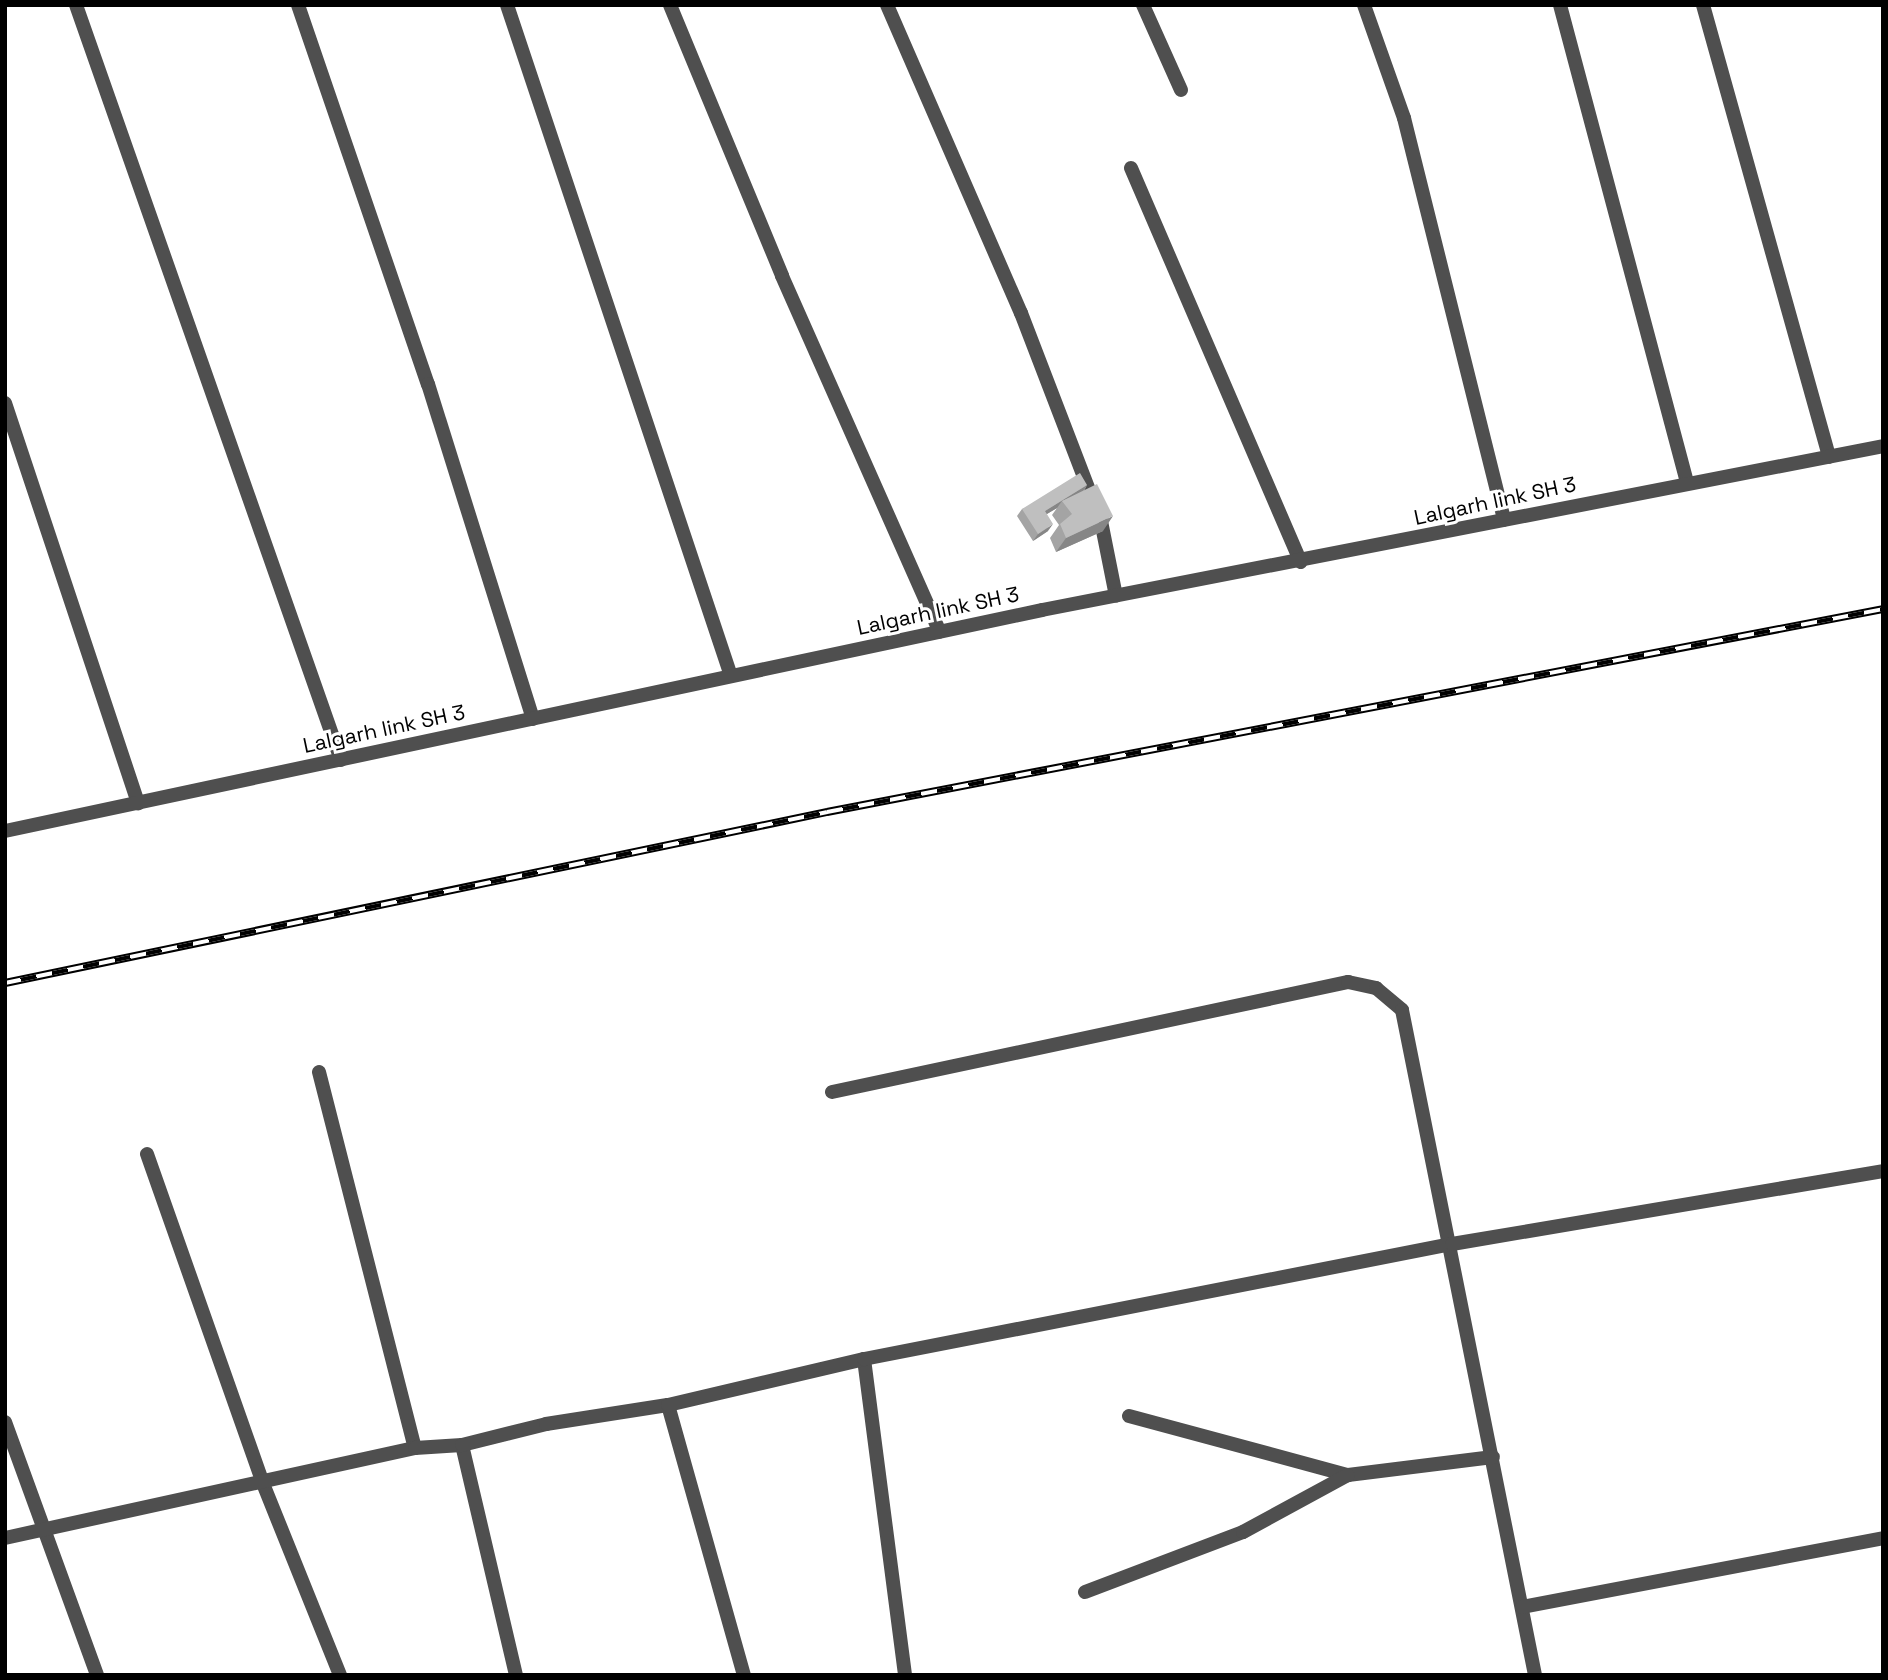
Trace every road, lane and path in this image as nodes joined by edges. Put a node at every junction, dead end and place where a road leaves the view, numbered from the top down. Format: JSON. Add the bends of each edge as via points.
{"nodes":[{"id":1,"x":76,"y":5,"type":"edge"},
{"id":2,"x":298,"y":5,"type":"edge"},
{"id":3,"x":507,"y":5,"type":"edge"},
{"id":4,"x":670,"y":5,"type":"edge"},
{"id":5,"x":887,"y":5,"type":"edge"},
{"id":6,"x":1143,"y":5,"type":"edge"},
{"id":7,"x":1364,"y":5,"type":"edge"},
{"id":8,"x":1560,"y":5,"type":"edge"},
{"id":9,"x":1703,"y":5,"type":"edge"},
{"id":10,"x":1181,"y":90,"type":"dead end"},
{"id":11,"x":1131,"y":167,"type":"dead end"},
{"id":12,"x":5,"y":403,"type":"edge"},
{"id":13,"x":1883,"y":446,"type":"edge"},
{"id":14,"x":1829,"y":457,"type":"junction"},
{"id":15,"x":1687,"y":483,"type":"junction"},
{"id":16,"x":1504,"y":520,"type":"junction"},
{"id":17,"x":1301,"y":562,"type":"junction"},
{"id":18,"x":1116,"y":596,"type":"junction"},
{"id":19,"x":940,"y":632,"type":"junction"},
{"id":20,"x":731,"y":676,"type":"junction"},
{"id":21,"x":533,"y":719,"type":"junction"},
{"id":22,"x":341,"y":760,"type":"junction"},
{"id":23,"x":138,"y":803,"type":"junction"},
{"id":24,"x":5,"y":831,"type":"edge"},
{"id":25,"x":318,"y":1072,"type":"dead end"},
{"id":26,"x":832,"y":1092,"type":"dead end"},
{"id":27,"x":147,"y":1154,"type":"dead end"},
{"id":28,"x":1883,"y":1171,"type":"edge"},
{"id":29,"x":1452,"y":1244,"type":"junction"},
{"id":30,"x":864,"y":1359,"type":"junction"},
{"id":31,"x":668,"y":1405,"type":"junction"},
{"id":32,"x":1129,"y":1416,"type":"dead end"},
{"id":33,"x":5,"y":1422,"type":"edge"},
{"id":34,"x":462,"y":1445,"type":"junction"},
{"id":35,"x":415,"y":1448,"type":"junction"},
{"id":36,"x":1493,"y":1457,"type":"junction"},
{"id":37,"x":1348,"y":1475,"type":"junction"},
{"id":38,"x":262,"y":1481,"type":"junction"},
{"id":39,"x":43,"y":1530,"type":"junction"},
{"id":40,"x":5,"y":1538,"type":"edge"},
{"id":41,"x":1883,"y":1538,"type":"edge"},
{"id":42,"x":1085,"y":1592,"type":"dead end"},
{"id":43,"x":1522,"y":1607,"type":"junction"},
{"id":44,"x":97,"y":1675,"type":"edge"},
{"id":45,"x":340,"y":1675,"type":"edge"},
{"id":46,"x":516,"y":1675,"type":"edge"},
{"id":47,"x":744,"y":1675,"type":"edge"},
{"id":48,"x":905,"y":1675,"type":"edge"},
{"id":49,"x":1535,"y":1675,"type":"edge"}],
"edges":[{"from":1,"to":22,"type":"street"},
{"from":2,"to":21,"type":"street","via":[[428,384]]},
{"from":3,"to":20,"type":"street"},
{"from":4,"to":19,"type":"street","via":[[782,276]]},
{"from":5,"to":18,"type":"street","via":[[1026,326],[1101,521]]},
{"from":6,"to":10,"type":"street"},
{"from":7,"to":16,"type":"street","via":[[1404,118]]},
{"from":8,"to":15,"type":"street"},
{"from":9,"to":14,"type":"street"},
{"from":11,"to":17,"type":"street"},
{"from":12,"to":23,"type":"street"},
{"from":13,"to":14,"type":"street","name":"Lalgarh link SH 3"},
{"from":14,"to":15,"type":"street","name":"Lalgarh link SH 3"},
{"from":15,"to":16,"type":"street","name":"Lalgarh link SH 3"},
{"from":16,"to":17,"type":"street","name":"Lalgarh link SH 3"},
{"from":17,"to":18,"type":"street","name":"Lalgarh link SH 3"},
{"from":18,"to":19,"type":"street","name":"Lalgarh link SH 3"},
{"from":19,"to":20,"type":"street","name":"Lalgarh link SH 3"},
{"from":20,"to":21,"type":"street","name":"Lalgarh link SH 3"},
{"from":21,"to":22,"type":"street","name":"Lalgarh link SH 3"},
{"from":22,"to":23,"type":"street","name":"Lalgarh link SH 3"},
{"from":23,"to":24,"type":"street","name":"Lalgarh link SH 3"},
{"from":25,"to":35,"type":"street"},
{"from":26,"to":29,"type":"street","via":[[1348,982],[1376,988],[1402,1010]]},
{"from":27,"to":38,"type":"street"},
{"from":28,"to":29,"type":"street"},
{"from":29,"to":30,"type":"street"},
{"from":29,"to":36,"type":"street"},
{"from":30,"to":31,"type":"street"},
{"from":30,"to":48,"type":"street"},
{"from":31,"to":34,"type":"street","via":[[546,1424]]},
{"from":31,"to":47,"type":"street"},
{"from":32,"to":37,"type":"street"},
{"from":33,"to":39,"type":"street"},
{"from":34,"to":35,"type":"street"},
{"from":34,"to":46,"type":"street"},
{"from":35,"to":38,"type":"street"},
{"from":36,"to":37,"type":"street"},
{"from":36,"to":43,"type":"street"},
{"from":37,"to":42,"type":"street","via":[[1265,1522]]},
{"from":38,"to":39,"type":"street"},
{"from":38,"to":45,"type":"street"},
{"from":39,"to":40,"type":"street"},
{"from":39,"to":44,"type":"street"},
{"from":41,"to":43,"type":"street"},
{"from":43,"to":49,"type":"street"}]}
